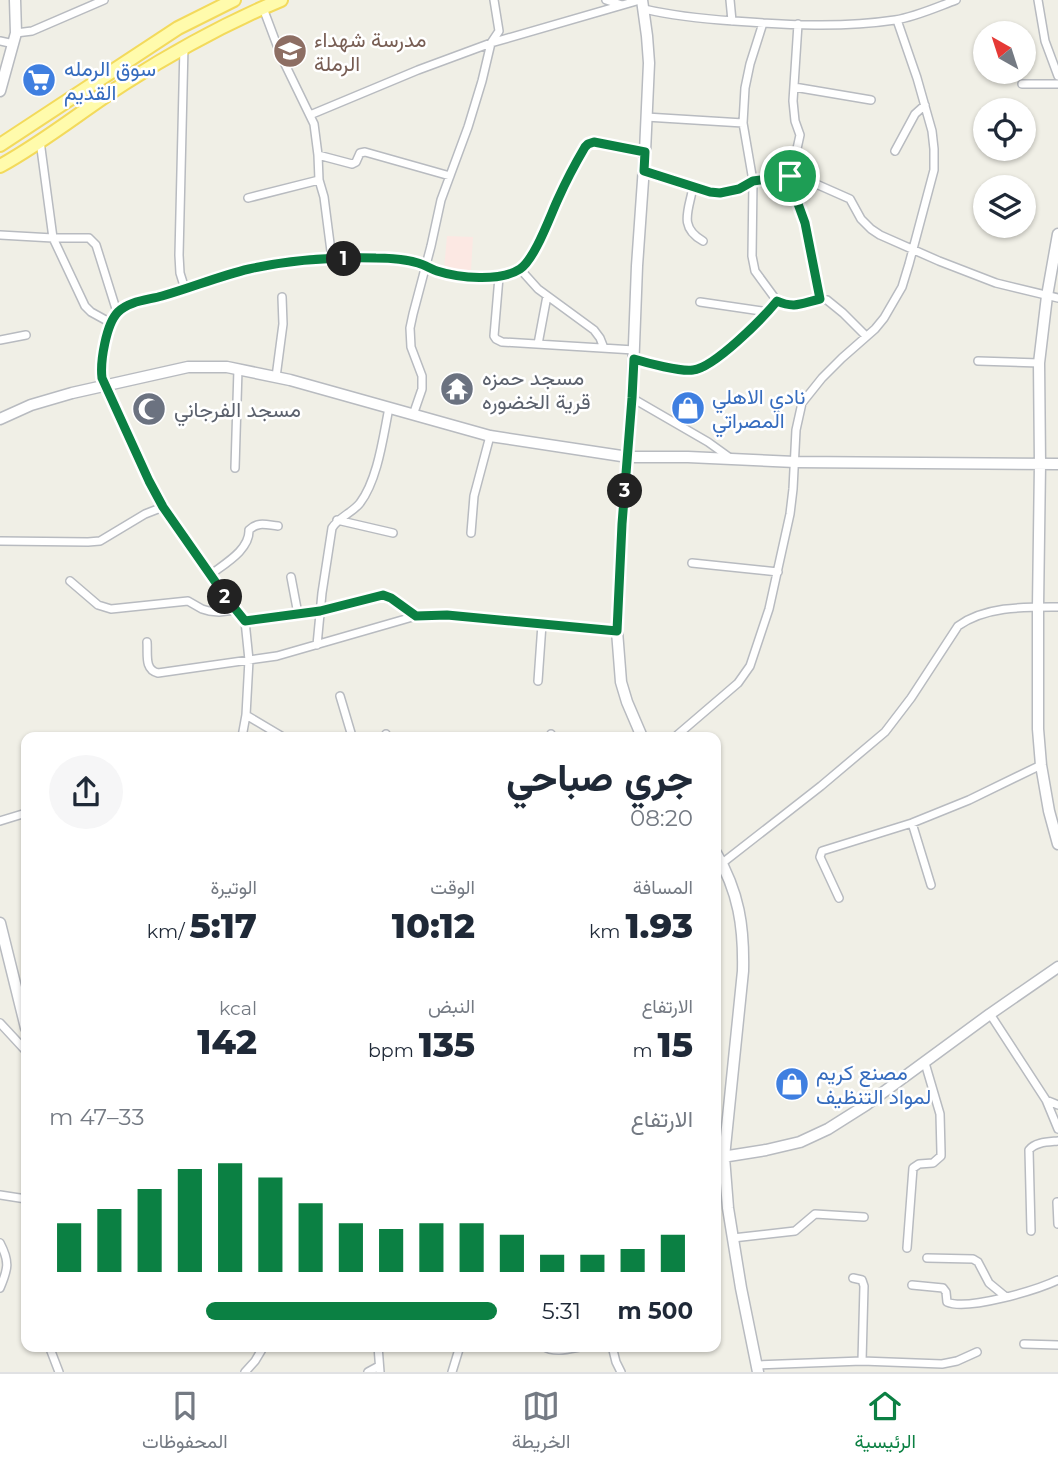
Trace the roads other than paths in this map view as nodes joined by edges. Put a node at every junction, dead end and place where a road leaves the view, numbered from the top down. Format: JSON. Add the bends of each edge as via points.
{"nodes":[{"id":1,"x":15,"y":0,"type":"edge"},
{"id":2,"x":104,"y":0,"type":"edge"},
{"id":3,"x":234,"y":0,"type":"edge"},
{"id":4,"x":281,"y":0,"type":"edge"},
{"id":5,"x":494,"y":0,"type":"edge"},
{"id":6,"x":606,"y":0,"type":"edge"},
{"id":7,"x":730,"y":0,"type":"edge"},
{"id":8,"x":956,"y":0,"type":"edge"},
{"id":9,"x":1038,"y":0,"type":"edge"},
{"id":10,"x":642,"y":3,"type":"edge"},
{"id":11,"x":623,"y":5,"type":"junction"},
{"id":12,"x":263,"y":8,"type":"junction"},
{"id":13,"x":897,"y":20,"type":"junction"},
{"id":14,"x":732,"y":21,"type":"junction"},
{"id":15,"x":763,"y":23,"type":"junction"},
{"id":16,"x":798,"y":24,"type":"junction"},
{"id":17,"x":16,"y":33,"type":"junction"},
{"id":18,"x":0,"y":41,"type":"edge"},
{"id":19,"x":491,"y":43,"type":"junction"},
{"id":20,"x":14,"y":44,"type":"junction"},
{"id":21,"x":184,"y":46,"type":"junction"},
{"id":22,"x":1058,"y":76,"type":"edge"},
{"id":23,"x":1036,"y":84,"type":"edge"},
{"id":24,"x":1058,"y":84,"type":"edge"},
{"id":25,"x":794,"y":87,"type":"junction"},
{"id":26,"x":0,"y":91,"type":"edge"},
{"id":27,"x":871,"y":100,"type":"dead end"},
{"id":28,"x":925,"y":105,"type":"junction"},
{"id":29,"x":310,"y":115,"type":"junction"},
{"id":30,"x":646,"y":117,"type":"junction"},
{"id":31,"x":743,"y":123,"type":"junction"},
{"id":32,"x":40,"y":141,"type":"junction"},
{"id":33,"x":0,"y":147,"type":"edge"},
{"id":34,"x":895,"y":150,"type":"dead end"},
{"id":35,"x":645,"y":152,"type":"junction"},
{"id":36,"x":318,"y":155,"type":"junction"},
{"id":37,"x":3,"y":164,"type":"edge"},
{"id":38,"x":644,"y":171,"type":"junction"},
{"id":39,"x":450,"y":176,"type":"junction"},
{"id":40,"x":790,"y":176,"type":"junction"},
{"id":41,"x":319,"y":180,"type":"junction"},
{"id":42,"x":753,"y":181,"type":"junction"},
{"id":43,"x":693,"y":187,"type":"junction"},
{"id":44,"x":248,"y":198,"type":"dead end"},
{"id":45,"x":1058,"y":234,"type":"edge"},
{"id":46,"x":0,"y":235,"type":"edge"},
{"id":47,"x":53,"y":238,"type":"junction"},
{"id":48,"x":703,"y":241,"type":"dead end"},
{"id":49,"x":913,"y":249,"type":"junction"},
{"id":50,"x":332,"y":259,"type":"junction"},
{"id":51,"x":425,"y":266,"type":"junction"},
{"id":52,"x":520,"y":269,"type":"junction"},
{"id":53,"x":499,"y":277,"type":"junction"},
{"id":54,"x":185,"y":289,"type":"junction"},
{"id":55,"x":547,"y":296,"type":"junction"},
{"id":56,"x":282,"y":297,"type":"dead end"},
{"id":57,"x":1053,"y":297,"type":"edge"},
{"id":58,"x":820,"y":299,"type":"junction"},
{"id":59,"x":777,"y":301,"type":"junction"},
{"id":60,"x":700,"y":302,"type":"dead end"},
{"id":61,"x":117,"y":312,"type":"junction"},
{"id":62,"x":768,"y":312,"type":"junction"},
{"id":63,"x":111,"y":323,"type":"junction"},
{"id":64,"x":26,"y":335,"type":"dead end"},
{"id":65,"x":866,"y":336,"type":"junction"},
{"id":66,"x":0,"y":340,"type":"edge"},
{"id":67,"x":538,"y":344,"type":"junction"},
{"id":68,"x":604,"y":348,"type":"junction"},
{"id":69,"x":634,"y":355,"type":"junction"},
{"id":70,"x":978,"y":361,"type":"dead end"},
{"id":71,"x":1039,"y":363,"type":"junction"},
{"id":72,"x":238,"y":369,"type":"junction"},
{"id":73,"x":275,"y":377,"type":"junction"},
{"id":74,"x":105,"y":386,"type":"junction"},
{"id":75,"x":632,"y":398,"type":"junction"},
{"id":76,"x":389,"y":408,"type":"junction"},
{"id":77,"x":413,"y":415,"type":"junction"},
{"id":78,"x":0,"y":419,"type":"edge"},
{"id":79,"x":490,"y":436,"type":"junction"},
{"id":80,"x":628,"y":457,"type":"junction"},
{"id":81,"x":733,"y":460,"type":"junction"},
{"id":82,"x":795,"y":462,"type":"junction"},
{"id":83,"x":1040,"y":464,"type":"junction"},
{"id":84,"x":1058,"y":464,"type":"edge"},
{"id":85,"x":235,"y":468,"type":"dead end"},
{"id":86,"x":163,"y":507,"type":"junction"},
{"id":87,"x":337,"y":520,"type":"junction"},
{"id":88,"x":278,"y":526,"type":"dead end"},
{"id":89,"x":393,"y":533,"type":"dead end"},
{"id":90,"x":471,"y":533,"type":"dead end"},
{"id":91,"x":0,"y":541,"type":"edge"},
{"id":92,"x":692,"y":563,"type":"dead end"},
{"id":93,"x":778,"y":572,"type":"junction"},
{"id":94,"x":210,"y":575,"type":"junction"},
{"id":95,"x":291,"y":577,"type":"dead end"},
{"id":96,"x":70,"y":581,"type":"dead end"},
{"id":97,"x":1038,"y":607,"type":"junction"},
{"id":98,"x":1058,"y":607,"type":"edge"},
{"id":99,"x":235,"y":610,"type":"junction"},
{"id":100,"x":320,"y":611,"type":"junction"},
{"id":101,"x":298,"y":614,"type":"junction"},
{"id":102,"x":416,"y":616,"type":"junction"},
{"id":103,"x":245,"y":621,"type":"junction"},
{"id":104,"x":542,"y":624,"type":"junction"},
{"id":105,"x":617,"y":631,"type":"junction"},
{"id":106,"x":148,"y":642,"type":"dead end"},
{"id":107,"x":317,"y":645,"type":"junction"},
{"id":108,"x":249,"y":660,"type":"junction"},
{"id":109,"x":538,"y":681,"type":"dead end"},
{"id":110,"x":340,"y":696,"type":"dead end"},
{"id":111,"x":246,"y":715,"type":"junction"},
{"id":112,"x":243,"y":732,"type":"edge"},
{"id":113,"x":275,"y":732,"type":"edge"},
{"id":114,"x":351,"y":732,"type":"edge"},
{"id":115,"x":640,"y":732,"type":"edge"},
{"id":116,"x":681,"y":732,"type":"edge"},
{"id":117,"x":1041,"y":765,"type":"junction"},
{"id":118,"x":21,"y":815,"type":"edge"},
{"id":119,"x":0,"y":821,"type":"edge"},
{"id":120,"x":912,"y":823,"type":"junction"},
{"id":121,"x":1057,"y":840,"type":"edge"},
{"id":122,"x":721,"y":864,"type":"edge"},
{"id":123,"x":721,"y":869,"type":"edge"},
{"id":124,"x":932,"y":885,"type":"dead end"},
{"id":125,"x":839,"y":898,"type":"dead end"},
{"id":126,"x":0,"y":923,"type":"edge"},
{"id":127,"x":1058,"y":967,"type":"edge"},
{"id":128,"x":21,"y":999,"type":"edge"},
{"id":129,"x":990,"y":1014,"type":"junction"},
{"id":130,"x":0,"y":1023,"type":"edge"},
{"id":131,"x":21,"y":1046,"type":"edge"},
{"id":132,"x":925,"y":1063,"type":"junction"},
{"id":133,"x":1046,"y":1100,"type":"junction"},
{"id":134,"x":1058,"y":1105,"type":"edge"},
{"id":135,"x":1058,"y":1129,"type":"edge"},
{"id":136,"x":1058,"y":1141,"type":"edge"},
{"id":137,"x":721,"y":1150,"type":"edge"},
{"id":138,"x":721,"y":1158,"type":"edge"},
{"id":139,"x":721,"y":1164,"type":"edge"},
{"id":140,"x":0,"y":1195,"type":"edge"},
{"id":141,"x":21,"y":1198,"type":"edge"},
{"id":142,"x":1057,"y":1202,"type":"edge"},
{"id":143,"x":864,"y":1217,"type":"dead end"},
{"id":144,"x":1058,"y":1224,"type":"edge"},
{"id":145,"x":1031,"y":1231,"type":"dead end"},
{"id":146,"x":733,"y":1238,"type":"junction"},
{"id":147,"x":0,"y":1243,"type":"edge"},
{"id":148,"x":907,"y":1248,"type":"dead end"},
{"id":149,"x":926,"y":1258,"type":"dead end"},
{"id":150,"x":853,"y":1278,"type":"dead end"},
{"id":151,"x":1058,"y":1280,"type":"edge"},
{"id":152,"x":912,"y":1284,"type":"dead end"},
{"id":153,"x":0,"y":1288,"type":"edge"},
{"id":154,"x":1006,"y":1297,"type":"junction"},
{"id":155,"x":1024,"y":1344,"type":"dead end"},
{"id":156,"x":1058,"y":1345,"type":"edge"},
{"id":157,"x":52,"y":1352,"type":"edge"},
{"id":158,"x":260,"y":1352,"type":"edge"},
{"id":159,"x":458,"y":1352,"type":"edge"},
{"id":160,"x":614,"y":1352,"type":"edge"},
{"id":161,"x":977,"y":1352,"type":"dead end"},
{"id":162,"x":863,"y":1361,"type":"junction"},
{"id":163,"x":758,"y":1368,"type":"edge"},
{"id":164,"x":380,"y":1369,"type":"edge"},
{"id":165,"x":60,"y":1372,"type":"edge"},
{"id":166,"x":245,"y":1372,"type":"edge"},
{"id":167,"x":368,"y":1372,"type":"edge"},
{"id":168,"x":452,"y":1372,"type":"edge"},
{"id":169,"x":621,"y":1372,"type":"edge"}],
"edges":[{"from":1,"to":17,"type":"street"},
{"from":2,"to":17,"type":"street","via":[[32,31]]},
{"from":3,"to":33,"type":"main road","via":[[178,28]]},
{"from":4,"to":12,"type":"main road"},
{"from":5,"to":19,"type":"street","via":[[499,29]]},
{"from":6,"to":11,"type":"street"},
{"from":7,"to":14,"type":"street"},
{"from":8,"to":13,"type":"street"},
{"from":9,"to":22,"type":"street","via":[[1045,41]]},
{"from":10,"to":11,"type":"street"},
{"from":10,"to":14,"type":"street","via":[[677,16]]},
{"from":10,"to":30,"type":"street","via":[[649,63]]},
{"from":11,"to":19,"type":"street"},
{"from":12,"to":21,"type":"main road"},
{"from":12,"to":29,"type":"street"},
{"from":13,"to":16,"type":"street"},
{"from":13,"to":28,"type":"street"},
{"from":14,"to":15,"type":"street"},
{"from":15,"to":16,"type":"street"},
{"from":15,"to":31,"type":"street","via":[[750,64]]},
{"from":16,"to":25,"type":"street"},
{"from":17,"to":20,"type":"street"},
{"from":18,"to":20,"type":"street"},
{"from":19,"to":29,"type":"street"},
{"from":19,"to":39,"type":"street"},
{"from":20,"to":26,"type":"street"},
{"from":21,"to":32,"type":"main road"},
{"from":21,"to":54,"type":"street","via":[[179,255]]},
{"from":23,"to":24,"type":"street"},
{"from":25,"to":27,"type":"street"},
{"from":25,"to":40,"type":"street","via":[[800,135]]},
{"from":28,"to":34,"type":"street"},
{"from":28,"to":49,"type":"street","via":[[932,131],[933,170]]},
{"from":29,"to":36,"type":"street"},
{"from":30,"to":31,"type":"street"},
{"from":30,"to":35,"type":"street"},
{"from":31,"to":42,"type":"street"},
{"from":32,"to":37,"type":"main road"},
{"from":32,"to":47,"type":"street"},
{"from":33,"to":37,"type":"street"},
{"from":35,"to":38,"type":"street"},
{"from":35,"to":52,"type":"street","via":[[588,144],[538,244]]},
{"from":36,"to":39,"type":"street","via":[[352,164],[365,152]]},
{"from":36,"to":41,"type":"street"},
{"from":38,"to":43,"type":"street"},
{"from":38,"to":69,"type":"street"},
{"from":39,"to":51,"type":"street"},
{"from":40,"to":42,"type":"street"},
{"from":40,"to":49,"type":"street","via":[[850,199],[871,229]]},
{"from":40,"to":58,"type":"street"},
{"from":41,"to":44,"type":"street"},
{"from":41,"to":50,"type":"street"},
{"from":42,"to":43,"type":"street","via":[[720,193]]},
{"from":42,"to":59,"type":"street","via":[[753,265]]},
{"from":43,"to":48,"type":"street","via":[[686,221]]},
{"from":45,"to":57,"type":"street"},
{"from":46,"to":47,"type":"street"},
{"from":47,"to":61,"type":"street","via":[[93,240]]},
{"from":47,"to":63,"type":"street","via":[[85,306]]},
{"from":49,"to":57,"type":"street","via":[[996,283]]},
{"from":49,"to":65,"type":"street","via":[[902,287]]},
{"from":50,"to":51,"type":"street","via":[[407,260]]},
{"from":50,"to":54,"type":"street","via":[[250,269]]},
{"from":51,"to":53,"type":"street","via":[[454,275]]},
{"from":51,"to":77,"type":"street","via":[[410,328],[422,376]]},
{"from":52,"to":53,"type":"street"},
{"from":52,"to":55,"type":"street"},
{"from":53,"to":67,"type":"street","via":[[495,338]]},
{"from":54,"to":61,"type":"street"},
{"from":55,"to":67,"type":"street"},
{"from":55,"to":68,"type":"street","via":[[594,330]]},
{"from":56,"to":73,"type":"street"},
{"from":57,"to":71,"type":"street"},
{"from":58,"to":59,"type":"street","via":[[794,306]]},
{"from":58,"to":65,"type":"street","via":[[837,307]]},
{"from":59,"to":62,"type":"street"},
{"from":60,"to":62,"type":"street"},
{"from":61,"to":63,"type":"street"},
{"from":62,"to":69,"type":"street","via":[[697,370]]},
{"from":63,"to":74,"type":"street","via":[[100,366]]},
{"from":64,"to":66,"type":"street"},
{"from":65,"to":82,"type":"street","via":[[802,403]]},
{"from":67,"to":68,"type":"street"},
{"from":68,"to":69,"type":"street"},
{"from":69,"to":75,"type":"street"},
{"from":70,"to":71,"type":"street"},
{"from":71,"to":83,"type":"street"},
{"from":72,"to":73,"type":"street"},
{"from":72,"to":74,"type":"street","via":[[188,367]]},
{"from":72,"to":85,"type":"street"},
{"from":73,"to":76,"type":"street"},
{"from":74,"to":78,"type":"street","via":[[31,405]]},
{"from":74,"to":86,"type":"street"},
{"from":75,"to":80,"type":"street"},
{"from":75,"to":81,"type":"street"},
{"from":76,"to":77,"type":"street"},
{"from":76,"to":87,"type":"street","via":[[370,484],[359,504]]},
{"from":77,"to":79,"type":"street"},
{"from":79,"to":80,"type":"street"},
{"from":79,"to":90,"type":"street","via":[[474,496]]},
{"from":80,"to":81,"type":"street"},
{"from":80,"to":105,"type":"street"},
{"from":81,"to":82,"type":"street"},
{"from":82,"to":83,"type":"street"},
{"from":82,"to":93,"type":"street"},
{"from":83,"to":84,"type":"street"},
{"from":83,"to":97,"type":"street"},
{"from":86,"to":91,"type":"street","via":[[100,541]]},
{"from":86,"to":94,"type":"street"},
{"from":87,"to":89,"type":"street"},
{"from":87,"to":100,"type":"street","via":[[328,541]]},
{"from":88,"to":94,"type":"street","via":[[251,527],[245,546]]},
{"from":92,"to":93,"type":"street"},
{"from":93,"to":116,"type":"street","via":[[750,666]]},
{"from":94,"to":99,"type":"street"},
{"from":95,"to":101,"type":"street"},
{"from":96,"to":99,"type":"street","via":[[98,605],[111,609],[188,601],[209,611]]},
{"from":97,"to":98,"type":"street"},
{"from":97,"to":117,"type":"street"},
{"from":97,"to":122,"type":"street","via":[[982,614],[958,626],[885,732]]},
{"from":99,"to":103,"type":"street"},
{"from":100,"to":101,"type":"street"},
{"from":100,"to":102,"type":"street","via":[[383,595]]},
{"from":100,"to":107,"type":"street"},
{"from":101,"to":103,"type":"street"},
{"from":102,"to":104,"type":"street"},
{"from":102,"to":107,"type":"street"},
{"from":103,"to":108,"type":"street"},
{"from":104,"to":105,"type":"street"},
{"from":104,"to":109,"type":"street"},
{"from":105,"to":115,"type":"street","via":[[621,682]]},
{"from":106,"to":108,"type":"street","via":[[152,672]]},
{"from":107,"to":108,"type":"street"},
{"from":108,"to":111,"type":"street"},
{"from":110,"to":114,"type":"street"},
{"from":111,"to":112,"type":"street"},
{"from":111,"to":113,"type":"street"},
{"from":117,"to":120,"type":"street"},
{"from":117,"to":121,"type":"street"},
{"from":118,"to":119,"type":"street"},
{"from":120,"to":124,"type":"street"},
{"from":120,"to":125,"type":"street","via":[[822,851],[820,857]]},
{"from":123,"to":137,"type":"street","via":[[733,888],[744,941]]},
{"from":126,"to":128,"type":"street"},
{"from":127,"to":129,"type":"street"},
{"from":129,"to":132,"type":"street"},
{"from":129,"to":133,"type":"street"},
{"from":130,"to":131,"type":"street"},
{"from":132,"to":138,"type":"street","via":[[814,1136]]},
{"from":132,"to":148,"type":"street","via":[[940,1114],[941,1156],[913,1168]]},
{"from":133,"to":134,"type":"street"},
{"from":133,"to":135,"type":"street"},
{"from":136,"to":145,"type":"street","via":[[1029,1150]]},
{"from":139,"to":146,"type":"street"},
{"from":140,"to":141,"type":"street"},
{"from":142,"to":144,"type":"street"},
{"from":143,"to":146,"type":"street","via":[[815,1214],[795,1231]]},
{"from":146,"to":163,"type":"street"},
{"from":147,"to":153,"type":"street","via":[[8,1267]]},
{"from":149,"to":154,"type":"street","via":[[974,1259],[989,1283]]},
{"from":150,"to":162,"type":"street","via":[[862,1280],[864,1286]]},
{"from":151,"to":154,"type":"street"},
{"from":152,"to":154,"type":"street","via":[[943,1288],[947,1302],[953,1304]]},
{"from":155,"to":156,"type":"street"},
{"from":157,"to":165,"type":"street"},
{"from":158,"to":166,"type":"street"},
{"from":159,"to":168,"type":"street"},
{"from":160,"to":169,"type":"street"},
{"from":161,"to":162,"type":"street","via":[[942,1364]]},
{"from":162,"to":163,"type":"street"},
{"from":164,"to":167,"type":"street"}]}
